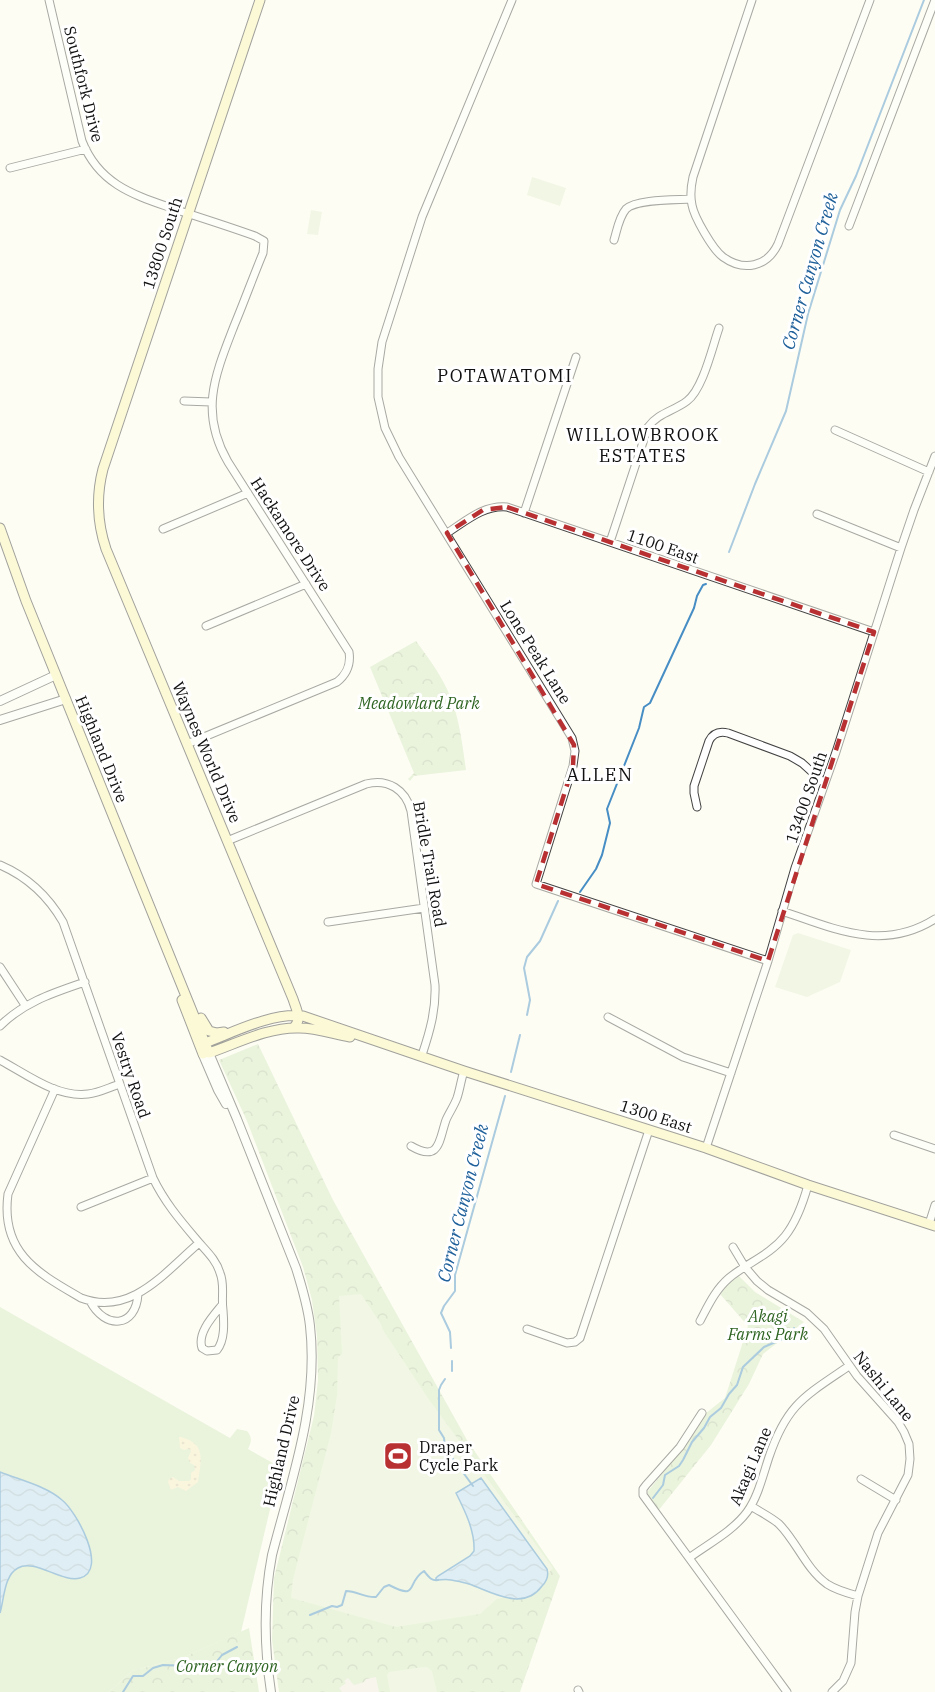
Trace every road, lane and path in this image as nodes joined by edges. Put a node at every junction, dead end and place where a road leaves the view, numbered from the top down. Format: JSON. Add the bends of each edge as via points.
{"nodes":[{"id":1,"x":49,"y":0,"type":"edge"},
{"id":2,"x":260,"y":0,"type":"edge"},
{"id":3,"x":512,"y":0,"type":"edge"},
{"id":4,"x":752,"y":0,"type":"edge"},
{"id":5,"x":870,"y":0,"type":"edge"},
{"id":6,"x":935,"y":0,"type":"edge"},
{"id":7,"x":86,"y":149,"type":"junction"},
{"id":8,"x":10,"y":168,"type":"dead end"},
{"id":9,"x":691,"y":199,"type":"junction"},
{"id":10,"x":188,"y":213,"type":"junction"},
{"id":11,"x":849,"y":226,"type":"dead end"},
{"id":12,"x":614,"y":240,"type":"dead end"},
{"id":13,"x":264,"y":241,"type":"joint"},
{"id":14,"x":719,"y":328,"type":"dead end"},
{"id":15,"x":576,"y":357,"type":"dead end"},
{"id":16,"x":184,"y":401,"type":"dead end"},
{"id":17,"x":211,"y":402,"type":"junction"},
{"id":18,"x":835,"y":430,"type":"dead end"},
{"id":19,"x":935,"y":456,"type":"edge"},
{"id":20,"x":929,"y":471,"type":"junction"},
{"id":21,"x":248,"y":493,"type":"junction"},
{"id":22,"x":98,"y":498,"type":"joint"},
{"id":23,"x":524,"y":513,"type":"junction"},
{"id":24,"x":817,"y":514,"type":"dead end"},
{"id":25,"x":0,"y":528,"type":"edge"},
{"id":26,"x":163,"y":529,"type":"dead end"},
{"id":27,"x":447,"y":533,"type":"junction"},
{"id":28,"x":610,"y":542,"type":"junction"},
{"id":29,"x":901,"y":548,"type":"junction"},
{"id":30,"x":306,"y":584,"type":"junction"},
{"id":31,"x":207,"y":626,"type":"dead end"},
{"id":32,"x":874,"y":632,"type":"junction"},
{"id":33,"x":56,"y":675,"type":"junction"},
{"id":34,"x":66,"y":699,"type":"junction"},
{"id":35,"x":0,"y":701,"type":"edge"},
{"id":36,"x":0,"y":720,"type":"edge"},
{"id":37,"x":187,"y":744,"type":"junction"},
{"id":38,"x":824,"y":783,"type":"junction"},
{"id":39,"x":697,"y":807,"type":"dead end"},
{"id":40,"x":227,"y":841,"type":"junction"},
{"id":41,"x":0,"y":865,"type":"edge"},
{"id":42,"x":424,"y":908,"type":"junction"},
{"id":43,"x":782,"y":911,"type":"junction"},
{"id":44,"x":935,"y":919,"type":"edge"},
{"id":45,"x":328,"y":922,"type":"dead end"},
{"id":46,"x":768,"y":961,"type":"junction"},
{"id":47,"x":0,"y":968,"type":"edge"},
{"id":48,"x":180,"y":980,"type":"junction"},
{"id":49,"x":85,"y":982,"type":"junction"},
{"id":50,"x":25,"y":1005,"type":"junction"},
{"id":51,"x":298,"y":1016,"type":"junction"},
{"id":52,"x":608,"y":1017,"type":"dead end"},
{"id":53,"x":0,"y":1026,"type":"edge"},
{"id":54,"x":246,"y":1028,"type":"junction"},
{"id":55,"x":293,"y":1028,"type":"junction"},
{"id":56,"x":368,"y":1037,"type":"junction"},
{"id":57,"x":206,"y":1050,"type":"junction"},
{"id":58,"x":422,"y":1055,"type":"junction"},
{"id":59,"x":0,"y":1060,"type":"edge"},
{"id":60,"x":464,"y":1071,"type":"junction"},
{"id":61,"x":731,"y":1073,"type":"junction"},
{"id":62,"x":120,"y":1084,"type":"junction"},
{"id":63,"x":55,"y":1089,"type":"junction"},
{"id":64,"x":649,"y":1130,"type":"junction"},
{"id":65,"x":894,"y":1135,"type":"dead end"},
{"id":66,"x":411,"y":1146,"type":"dead end"},
{"id":67,"x":706,"y":1148,"type":"junction"},
{"id":68,"x":935,"y":1149,"type":"edge"},
{"id":69,"x":153,"y":1178,"type":"junction"},
{"id":70,"x":808,"y":1185,"type":"junction"},
{"id":71,"x":935,"y":1205,"type":"edge"},
{"id":72,"x":2,"y":1207,"type":"edge"},
{"id":73,"x":81,"y":1207,"type":"dead end"},
{"id":74,"x":932,"y":1225,"type":"edge"},
{"id":75,"x":199,"y":1243,"type":"junction"},
{"id":76,"x":733,"y":1247,"type":"dead end"},
{"id":77,"x":745,"y":1267,"type":"junction"},
{"id":78,"x":138,"y":1294,"type":"junction"},
{"id":79,"x":90,"y":1301,"type":"junction"},
{"id":80,"x":222,"y":1305,"type":"junction"},
{"id":81,"x":700,"y":1321,"type":"dead end"},
{"id":82,"x":527,"y":1329,"type":"dead end"},
{"id":83,"x":849,"y":1366,"type":"junction"},
{"id":84,"x":702,"y":1413,"type":"dead end"},
{"id":85,"x":861,"y":1479,"type":"dead end"},
{"id":86,"x":896,"y":1500,"type":"junction"},
{"id":87,"x":751,"y":1506,"type":"junction"},
{"id":88,"x":689,"y":1558,"type":"junction"},
{"id":89,"x":858,"y":1596,"type":"junction"},
{"id":90,"x":271,"y":1692,"type":"edge"},
{"id":91,"x":787,"y":1692,"type":"edge"},
{"id":92,"x":832,"y":1692,"type":"edge"}],
"edges":[{"from":1,"to":7,"type":"street","name":"Southfork Drive"},
{"from":2,"to":10,"type":"main road","name":"13800 South"},
{"from":3,"to":27,"type":"street","name":"Lone Peak Lane","via":[[422,217],[379,360],[377,388],[389,438]]},
{"from":4,"to":9,"type":"street","via":[[693,177]]},
{"from":5,"to":9,"type":"street","via":[[775,250],[767,260],[749,266],[737,264],[717,251],[696,217]]},
{"from":6,"to":11,"type":"street"},
{"from":7,"to":8,"type":"street"},
{"from":7,"to":10,"type":"street","name":"Southfork Drive","via":[[101,172],[120,188]]},
{"from":9,"to":12,"type":"street","via":[[629,207],[621,217]]},
{"from":10,"to":13,"type":"street","name":"Southfork Drive"},
{"from":10,"to":22,"type":"main road","name":"13800 South","via":[[104,469]]},
{"from":13,"to":17,"type":"street","name":"Hackamore Drive","via":[[263,253],[216,371]]},
{"from":14,"to":28,"type":"street","via":[[696,392],[648,427]]},
{"from":15,"to":23,"type":"street"},
{"from":16,"to":17,"type":"street"},
{"from":17,"to":21,"type":"street","name":"Hackamore Drive","via":[[218,442]]},
{"from":18,"to":20,"type":"street"},
{"from":19,"to":20,"type":"street","name":"13400 South"},
{"from":20,"to":29,"type":"street","name":"13400 South"},
{"from":21,"to":26,"type":"street"},
{"from":21,"to":30,"type":"street","name":"Hackamore Drive"},
{"from":22,"to":37,"type":"main road","name":"Waynes World Drive","via":[[106,549]]},
{"from":23,"to":27,"type":"street","name":"1100 East","via":[[490,507]]},
{"from":23,"to":28,"type":"street","name":"1100 East"},
{"from":24,"to":29,"type":"street"},
{"from":25,"to":33,"type":"main road","name":"Highland Drive"},
{"from":27,"to":46,"type":"street","name":"Lone Peak Lane","via":[[574,745],[575,759],[536,884]]},
{"from":28,"to":32,"type":"street","name":"1100 East"},
{"from":29,"to":32,"type":"street","name":"13400 South"},
{"from":30,"to":31,"type":"street"},
{"from":30,"to":37,"type":"street","name":"Hackamore Drive","via":[[347,648],[350,661],[345,675],[333,684]]},
{"from":32,"to":38,"type":"street","name":"13400 South"},
{"from":33,"to":34,"type":"main road","name":"Highland Drive"},
{"from":33,"to":35,"type":"street"},
{"from":34,"to":36,"type":"street"},
{"from":34,"to":48,"type":"main road","name":"Highland Drive"},
{"from":37,"to":40,"type":"main road","name":"Waynes World Drive"},
{"from":38,"to":39,"type":"street","via":[[790,756],[720,732],[709,741],[694,786]]},
{"from":38,"to":43,"type":"street","name":"13400 South"},
{"from":40,"to":42,"type":"street","name":"Bridle Trail Road","via":[[366,783],[390,784],[400,790],[409,806]]},
{"from":40,"to":51,"type":"main road","name":"Waynes World Drive"},
{"from":41,"to":49,"type":"street","name":"Vestry Road","via":[[34,885],[57,911]]},
{"from":42,"to":45,"type":"street"},
{"from":42,"to":58,"type":"street","name":"Bridle Trail Road","via":[[435,994],[433,1020]]},
{"from":43,"to":44,"type":"street","via":[[867,936],[904,933]]},
{"from":43,"to":46,"type":"street","name":"13400 South"},
{"from":46,"to":61,"type":"street","name":"13400 South"},
{"from":47,"to":50,"type":"street"},
{"from":48,"to":54,"type":"main road","via":[[209,1031]]},
{"from":48,"to":57,"type":"main road","name":"Highland Drive"},
{"from":49,"to":50,"type":"street"},
{"from":49,"to":62,"type":"street","name":"Vestry Road"},
{"from":50,"to":53,"type":"street"},
{"from":51,"to":54,"type":"main road","name":"1300 East"},
{"from":51,"to":55,"type":"main road"},
{"from":51,"to":56,"type":"main road","name":"1300 East"},
{"from":52,"to":61,"type":"street","via":[[683,1057]]},
{"from":54,"to":57,"type":"main road","name":"1300 East"},
{"from":55,"to":56,"type":"main road","name":"1300 East"},
{"from":55,"to":57,"type":"main road","name":"1300 East"},
{"from":56,"to":58,"type":"main road","name":"1300 East"},
{"from":57,"to":90,"type":"street","name":"Highland Drive","via":[[218,1090],[237,1119],[296,1269],[309,1316],[312,1345],[306,1422],[268,1578],[264,1626]]},
{"from":58,"to":60,"type":"main road","name":"1300 East"},
{"from":59,"to":63,"type":"street"},
{"from":60,"to":64,"type":"main road","name":"1300 East"},
{"from":60,"to":66,"type":"street","via":[[438,1145],[424,1152]]},
{"from":61,"to":67,"type":"street","name":"13400 South"},
{"from":62,"to":63,"type":"street","via":[[85,1094]]},
{"from":62,"to":69,"type":"street","name":"Vestry Road"},
{"from":63,"to":72,"type":"street"},
{"from":64,"to":67,"type":"main road","name":"1300 East"},
{"from":64,"to":82,"type":"street","via":[[578,1340],[567,1343]]},
{"from":65,"to":68,"type":"street"},
{"from":67,"to":70,"type":"main road","name":"1300 East"},
{"from":69,"to":73,"type":"street"},
{"from":69,"to":75,"type":"street","name":"Vestry Road","via":[[167,1204]]},
{"from":70,"to":74,"type":"main road","name":"1300 East"},
{"from":70,"to":77,"type":"street","via":[[796,1220],[784,1237]]},
{"from":71,"to":74,"type":"street"},
{"from":72,"to":79,"type":"street","via":[[7,1238],[18,1257],[29,1268]]},
{"from":75,"to":78,"type":"street"},
{"from":75,"to":80,"type":"street","name":"Vestry Road","via":[[219,1270]]},
{"from":76,"to":77,"type":"street","name":"Nashi Lane"},
{"from":77,"to":81,"type":"street","via":[[720,1287]]},
{"from":77,"to":83,"type":"street","name":"Nashi Lane","via":[[762,1286],[815,1320]]},
{"from":78,"to":79,"type":"street","via":[[111,1303]]},
{"from":78,"to":79,"type":"street","via":[[134,1310],[119,1321],[104,1319]]},
{"from":80,"to":80,"type":"street","name":"Vestry Road","via":[[222,1343],[217,1350],[207,1352],[201,1340]]},
{"from":83,"to":86,"type":"street","name":"Nashi Lane","via":[[898,1422],[906,1437],[910,1467]]},
{"from":83,"to":87,"type":"street","name":"Akagi Lane","via":[[804,1396],[788,1414],[776,1435]]},
{"from":84,"to":88,"type":"street","via":[[643,1492]]},
{"from":85,"to":86,"type":"street"},
{"from":86,"to":89,"type":"street","name":"Nashi Lane","via":[[878,1533]]},
{"from":87,"to":88,"type":"street","name":"Akagi Lane","via":[[733,1526]]},
{"from":87,"to":89,"type":"street","via":[[777,1522],[825,1582]]},
{"from":88,"to":91,"type":"street"},
{"from":89,"to":92,"type":"street","name":"Nashi Lane","via":[[851,1662],[843,1681]]}]}
